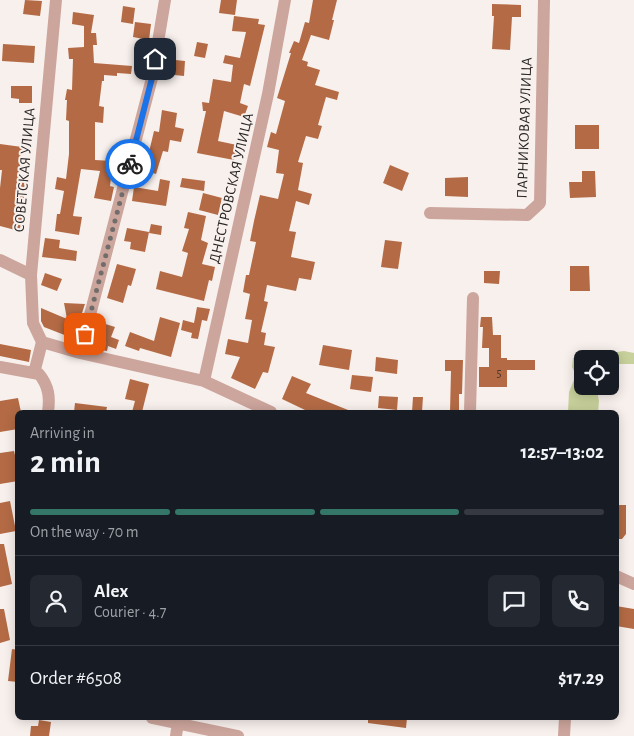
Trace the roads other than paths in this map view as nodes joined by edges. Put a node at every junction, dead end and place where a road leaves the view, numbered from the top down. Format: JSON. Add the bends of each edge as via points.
{"nodes":[{"id":1,"x":56,"y":0,"type":"edge"},
{"id":2,"x":165,"y":0,"type":"edge"},
{"id":3,"x":285,"y":0,"type":"edge"},
{"id":4,"x":544,"y":0,"type":"edge"},
{"id":5,"x":430,"y":213,"type":"dead end"},
{"id":6,"x":0,"y":260,"type":"edge"},
{"id":7,"x":30,"y":275,"type":"junction"},
{"id":8,"x":472,"y":298,"type":"dead end"},
{"id":9,"x":42,"y":342,"type":"junction"},
{"id":10,"x":80,"y":353,"type":"junction"},
{"id":11,"x":0,"y":367,"type":"edge"},
{"id":12,"x":34,"y":374,"type":"junction"},
{"id":13,"x":204,"y":381,"type":"junction"},
{"id":14,"x":48,"y":410,"type":"edge"},
{"id":15,"x":267,"y":410,"type":"edge"},
{"id":16,"x":470,"y":410,"type":"edge"},
{"id":17,"x":619,"y":577,"type":"edge"},
{"id":18,"x":634,"y":584,"type":"edge"},
{"id":19,"x":165,"y":720,"type":"edge"},
{"id":20,"x":565,"y":720,"type":"edge"},
{"id":21,"x":178,"y":722,"type":"junction"},
{"id":22,"x":176,"y":736,"type":"edge"},
{"id":23,"x":238,"y":736,"type":"edge"},
{"id":24,"x":564,"y":736,"type":"edge"}],
"edges":[{"from":1,"to":7,"type":"street","name":"СОВЕТСКАЯ УЛИЦА"},
{"from":2,"to":10,"type":"street","via":[[152,78]]},
{"from":3,"to":13,"type":"street","name":"ДНЕСТРОВСКАЯ УЛИЦА","via":[[268,94]]},
{"from":4,"to":5,"type":"street","name":"ПАРНИКОВАЯ УЛИЦА","via":[[540,203],[527,215]]},
{"from":6,"to":7,"type":"street"},
{"from":7,"to":9,"type":"street","name":"СОВЕТСКАЯ УЛИЦА","via":[[33,323]]},
{"from":8,"to":16,"type":"street"},
{"from":9,"to":10,"type":"street"},
{"from":9,"to":12,"type":"street"},
{"from":10,"to":13,"type":"street"},
{"from":11,"to":12,"type":"street"},
{"from":12,"to":14,"type":"street","via":[[39,374],[46,384]]},
{"from":13,"to":15,"type":"street"},
{"from":17,"to":18,"type":"street"},
{"from":19,"to":21,"type":"street"},
{"from":20,"to":24,"type":"street"},
{"from":21,"to":22,"type":"street"},
{"from":21,"to":23,"type":"street"}]}
